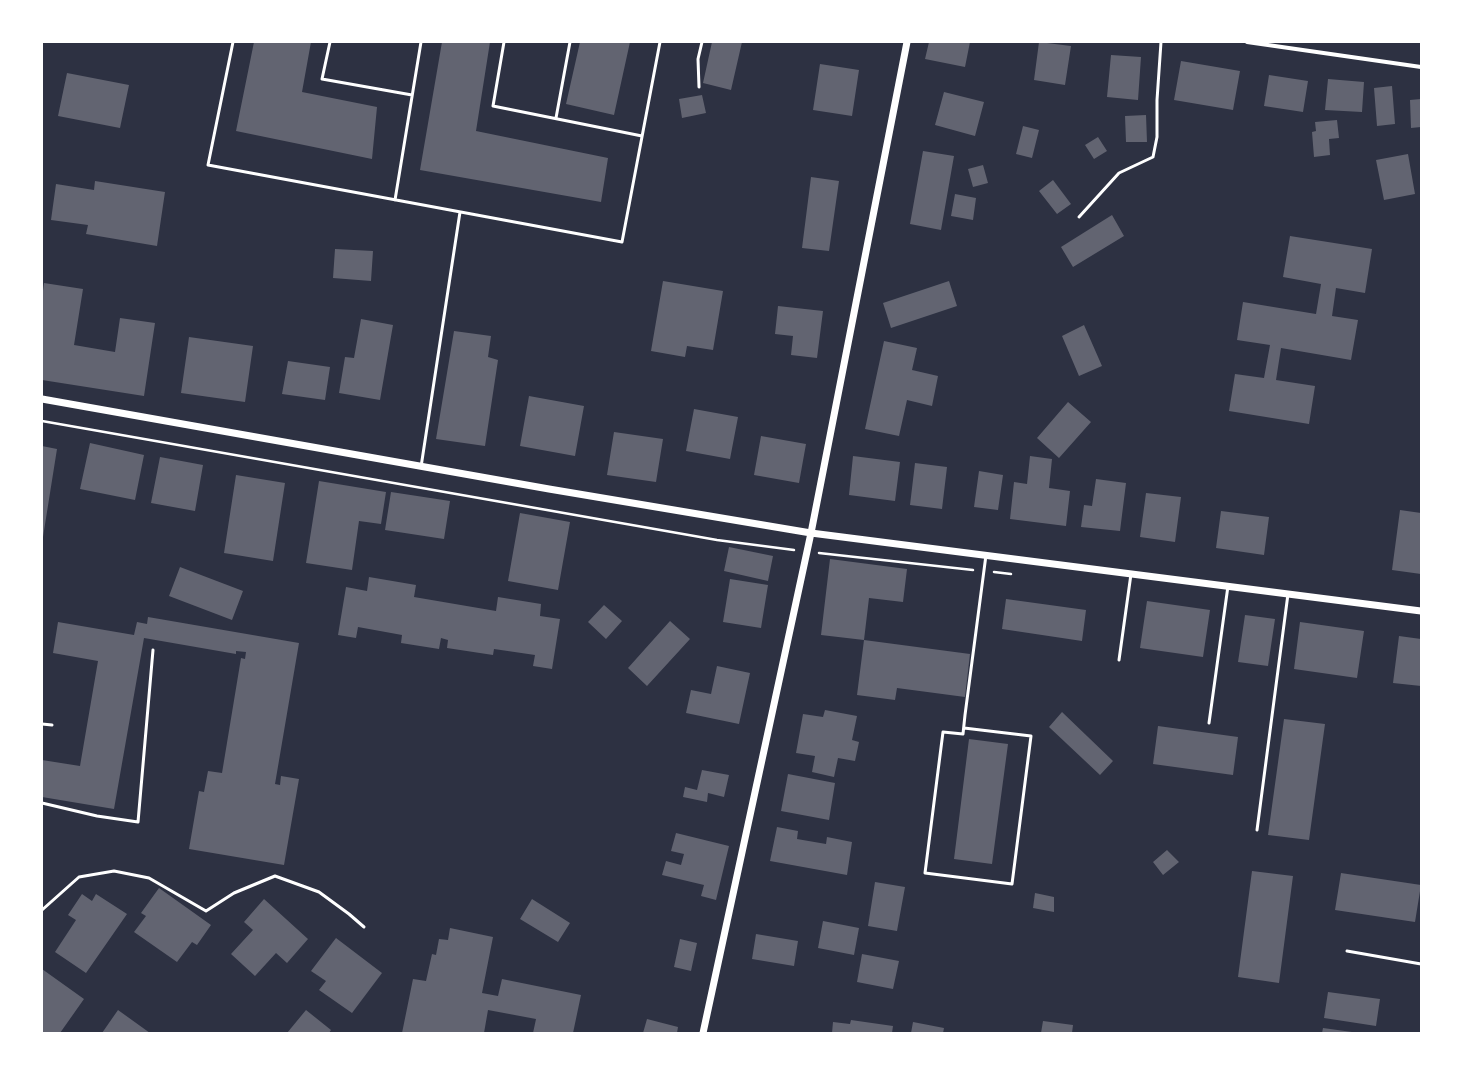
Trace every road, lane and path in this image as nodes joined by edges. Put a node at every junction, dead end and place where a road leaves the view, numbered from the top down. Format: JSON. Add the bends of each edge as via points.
{"nodes":[{"id":1,"x":233,"y":42,"type":"edge"},
{"id":2,"x":330,"y":42,"type":"edge"},
{"id":3,"x":421,"y":42,"type":"edge"},
{"id":4,"x":504,"y":42,"type":"edge"},
{"id":5,"x":570,"y":42,"type":"edge"},
{"id":6,"x":660,"y":42,"type":"edge"},
{"id":7,"x":702,"y":42,"type":"edge"},
{"id":8,"x":907,"y":42,"type":"edge"},
{"id":9,"x":1161,"y":42,"type":"edge"},
{"id":10,"x":1247,"y":42,"type":"edge"},
{"id":11,"x":1421,"y":67,"type":"edge"},
{"id":12,"x":699,"y":87,"type":"dead end"},
{"id":13,"x":412,"y":96,"type":"junction"},
{"id":14,"x":556,"y":118,"type":"junction"},
{"id":15,"x":642,"y":136,"type":"junction"},
{"id":16,"x":395,"y":200,"type":"junction"},
{"id":17,"x":460,"y":212,"type":"junction"},
{"id":18,"x":1079,"y":217,"type":"dead end"},
{"id":19,"x":42,"y":399,"type":"edge"},
{"id":20,"x":421,"y":467,"type":"junction"},
{"id":21,"x":811,"y":533,"type":"junction"},
{"id":22,"x":986,"y":555,"type":"junction"},
{"id":23,"x":1131,"y":574,"type":"junction"},
{"id":24,"x":1228,"y":586,"type":"junction"},
{"id":25,"x":1288,"y":594,"type":"junction"},
{"id":26,"x":1421,"y":611,"type":"edge"},
{"id":27,"x":153,"y":650,"type":"dead end"},
{"id":28,"x":1119,"y":660,"type":"dead end"},
{"id":29,"x":1209,"y":723,"type":"dead end"},
{"id":30,"x":42,"y":724,"type":"edge"},
{"id":31,"x":52,"y":725,"type":"dead end"},
{"id":32,"x":964,"y":728,"type":"junction"},
{"id":33,"x":42,"y":803,"type":"edge"},
{"id":34,"x":1257,"y":830,"type":"dead end"},
{"id":35,"x":42,"y":910,"type":"edge"},
{"id":36,"x":364,"y":927,"type":"dead end"},
{"id":37,"x":1346,"y":952,"type":"dead end"},
{"id":38,"x":1421,"y":964,"type":"edge"},
{"id":39,"x":704,"y":1033,"type":"edge"}],
"edges":[{"from":1,"to":16,"type":"lane","via":[[208,165]]},
{"from":2,"to":13,"type":"lane","via":[[322,79]]},
{"from":3,"to":13,"type":"lane"},
{"from":4,"to":14,"type":"lane","via":[[493,106]]},
{"from":5,"to":14,"type":"lane"},
{"from":6,"to":15,"type":"lane"},
{"from":7,"to":12,"type":"lane","via":[[698,59]]},
{"from":8,"to":21,"type":"street"},
{"from":9,"to":18,"type":"lane","via":[[1157,137],[1153,156],[1119,173]]},
{"from":10,"to":11,"type":"street"},
{"from":13,"to":16,"type":"lane"},
{"from":14,"to":15,"type":"lane"},
{"from":15,"to":17,"type":"lane","via":[[622,242]]},
{"from":16,"to":17,"type":"lane"},
{"from":17,"to":20,"type":"lane"},
{"from":19,"to":20,"type":"street"},
{"from":20,"to":21,"type":"street"},
{"from":21,"to":22,"type":"street"},
{"from":21,"to":39,"type":"street"},
{"from":22,"to":23,"type":"street"},
{"from":22,"to":32,"type":"lane"},
{"from":23,"to":24,"type":"street"},
{"from":23,"to":28,"type":"lane"},
{"from":24,"to":25,"type":"street"},
{"from":24,"to":29,"type":"lane"},
{"from":25,"to":26,"type":"street"},
{"from":25,"to":34,"type":"lane"},
{"from":27,"to":33,"type":"lane","via":[[138,822],[97,816]]},
{"from":30,"to":31,"type":"lane"},
{"from":32,"to":32,"type":"lane","via":[[963,734],[943,732],[925,873],[1012,884],[1030,736]]},
{"from":35,"to":36,"type":"lane","via":[[79,877],[114,871],[149,878],[206,911],[234,893],[275,876],[318,892]]},
{"from":37,"to":38,"type":"lane"}]}
